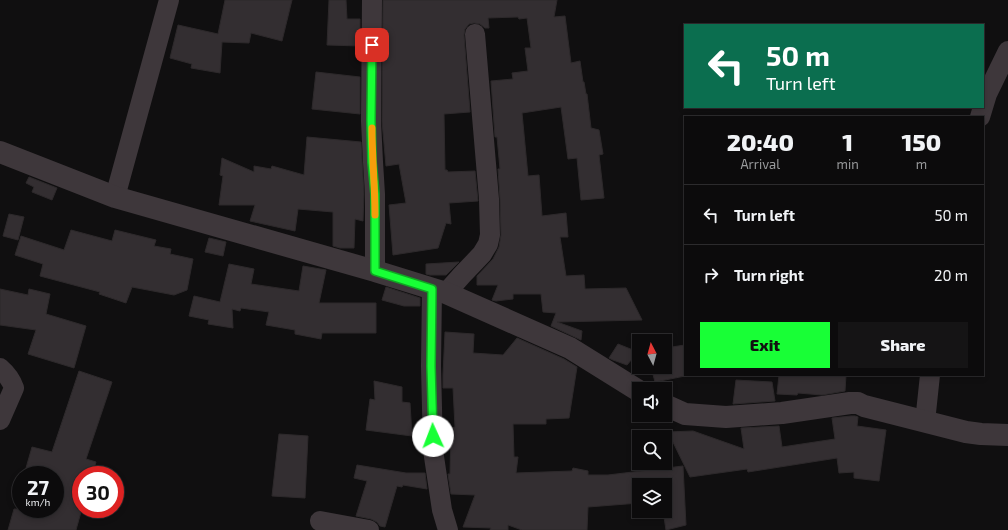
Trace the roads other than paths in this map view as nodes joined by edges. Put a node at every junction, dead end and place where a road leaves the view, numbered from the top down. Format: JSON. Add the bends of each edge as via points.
{"nodes":[{"id":1,"x":169,"y":0,"type":"edge"},
{"id":2,"x":372,"y":0,"type":"edge"},
{"id":3,"x":475,"y":34,"type":"dead end"},
{"id":4,"x":1008,"y":51,"type":"edge"},
{"id":5,"x":984,"y":104,"type":"edge"},
{"id":6,"x":0,"y":152,"type":"edge"},
{"id":7,"x":115,"y":197,"type":"junction"},
{"id":8,"x":375,"y":271,"type":"junction"},
{"id":9,"x":439,"y":291,"type":"junction"},
{"id":10,"x":0,"y":368,"type":"edge"},
{"id":11,"x":930,"y":376,"type":"edge"},
{"id":12,"x":632,"y":387,"type":"edge"},
{"id":13,"x":672,"y":408,"type":"edge"},
{"id":14,"x":0,"y":420,"type":"edge"},
{"id":15,"x":925,"y":422,"type":"junction"},
{"id":16,"x":1008,"y":435,"type":"edge"},
{"id":17,"x":320,"y":521,"type":"dead end"},
{"id":18,"x":369,"y":530,"type":"edge"},
{"id":19,"x":448,"y":530,"type":"edge"}],
"edges":[{"from":1,"to":7,"type":"street"},
{"from":2,"to":8,"type":"street","via":[[371,120],[375,194]]},
{"from":3,"to":9,"type":"street","via":[[490,235],[482,254],[462,275]]},
{"from":4,"to":5,"type":"street"},
{"from":6,"to":7,"type":"street"},
{"from":7,"to":8,"type":"street"},
{"from":8,"to":9,"type":"street"},
{"from":9,"to":12,"type":"street","via":[[570,348]]},
{"from":9,"to":19,"type":"street","via":[[431,366],[433,450],[442,510]]},
{"from":10,"to":14,"type":"street","via":[[9,376],[14,388]]},
{"from":11,"to":15,"type":"street"},
{"from":13,"to":15,"type":"street","via":[[685,414],[726,417],[858,403]]},
{"from":15,"to":16,"type":"street","via":[[966,432]]},
{"from":17,"to":18,"type":"street"}]}
